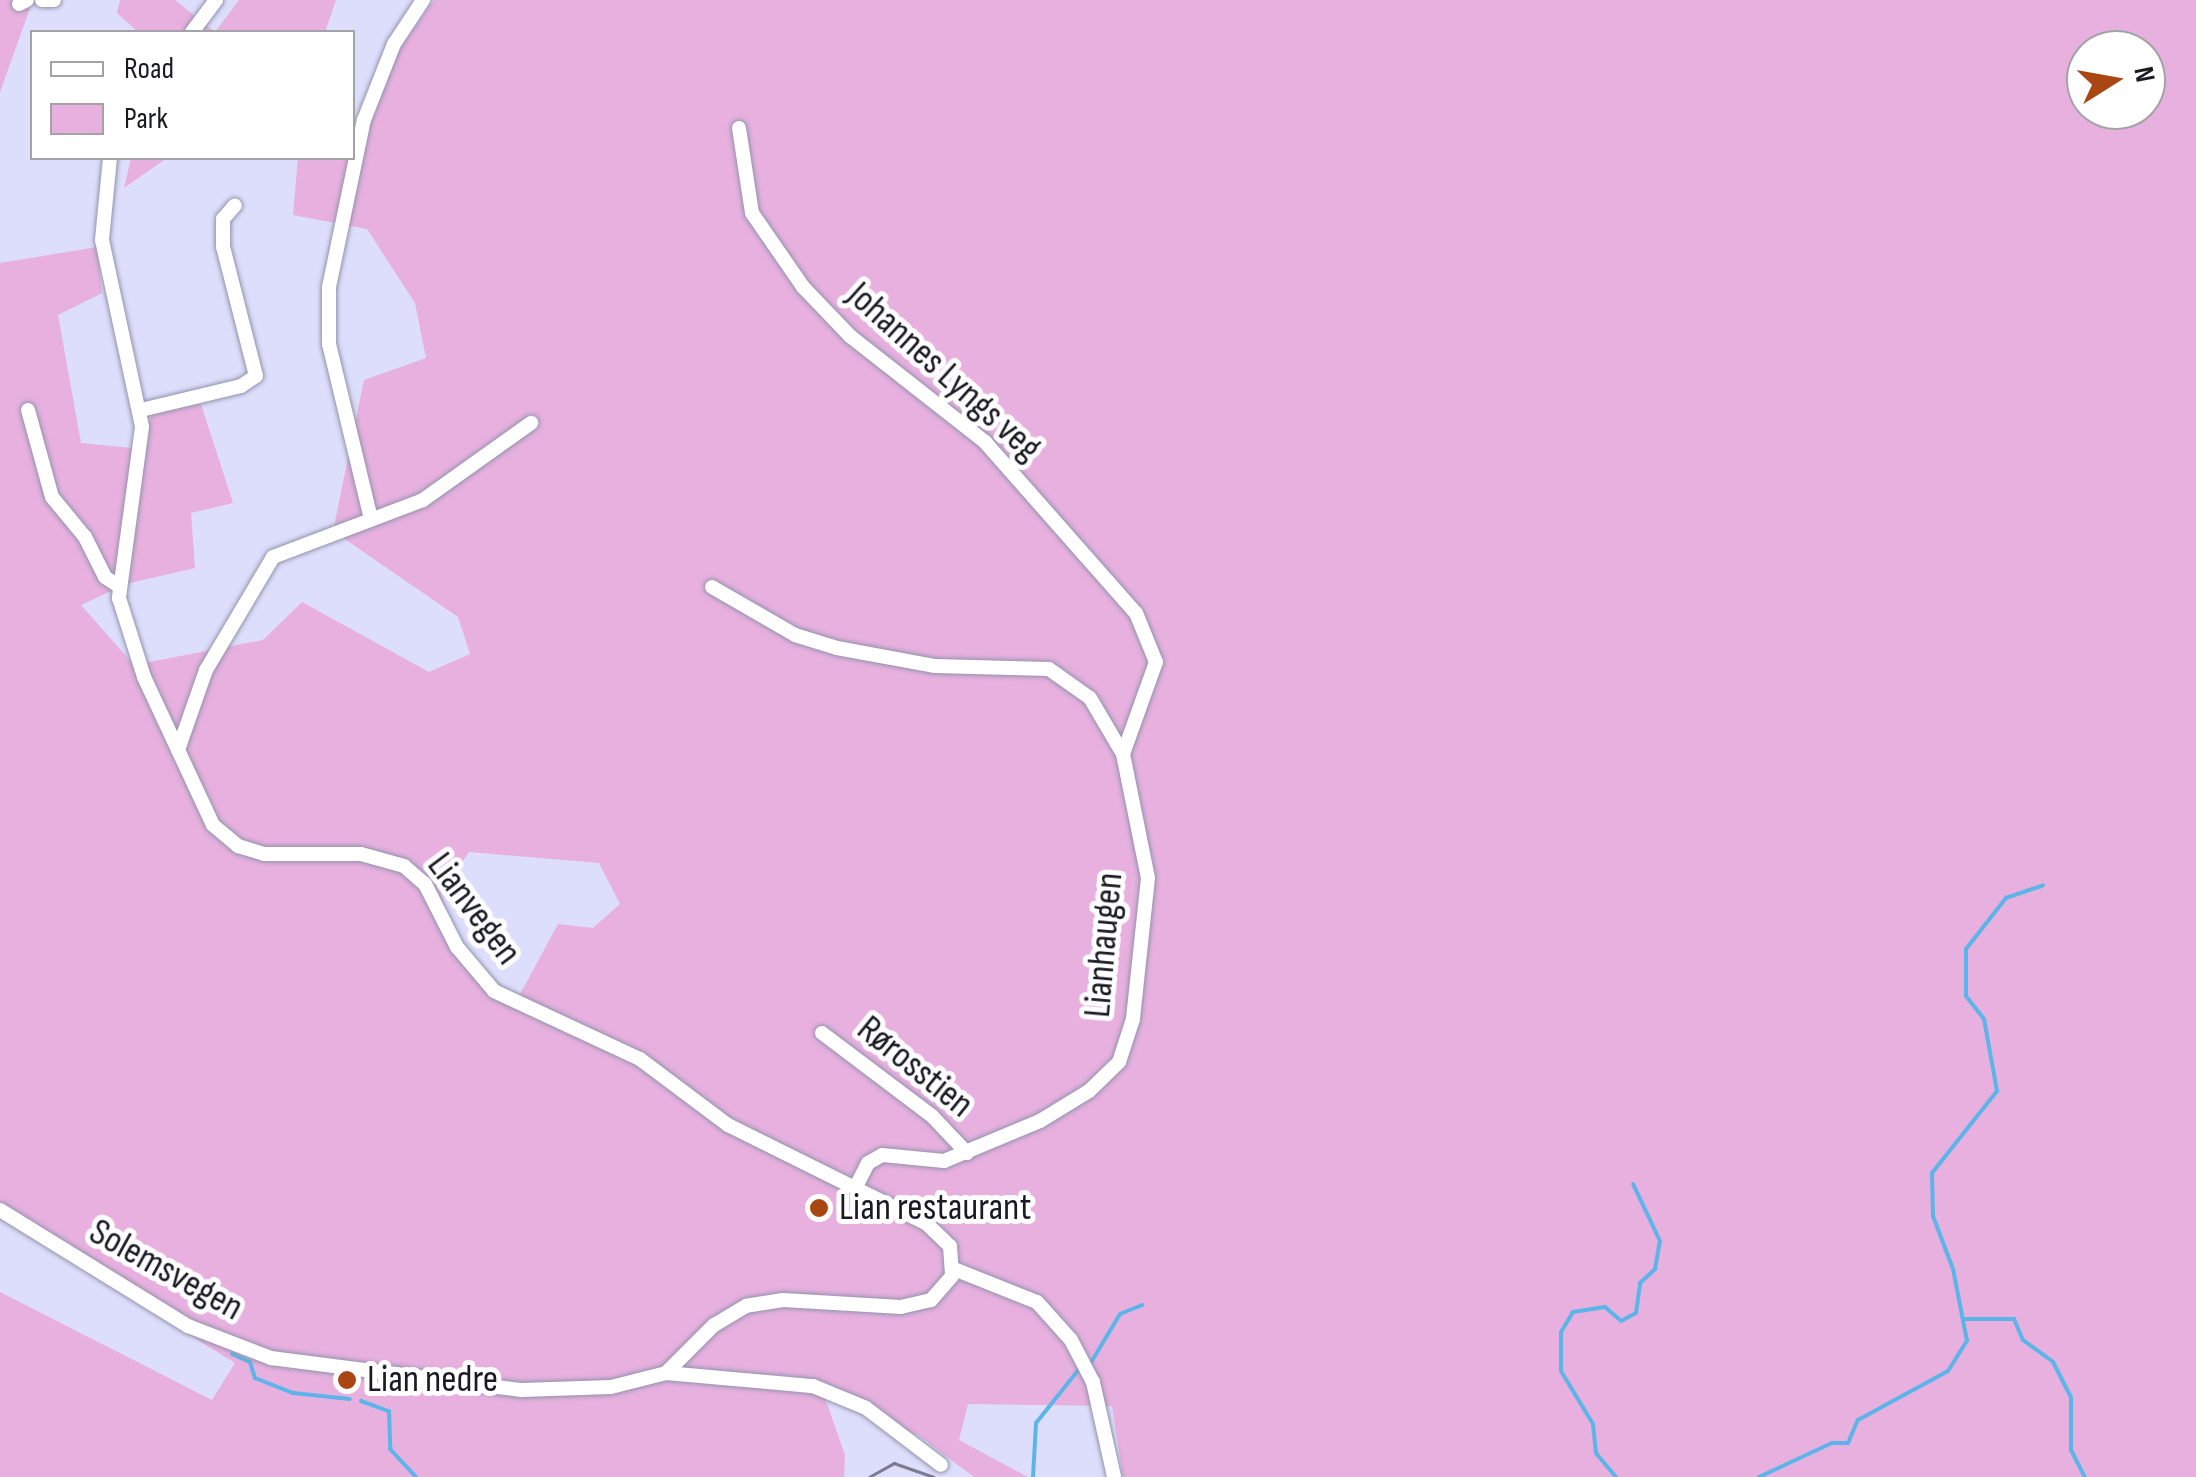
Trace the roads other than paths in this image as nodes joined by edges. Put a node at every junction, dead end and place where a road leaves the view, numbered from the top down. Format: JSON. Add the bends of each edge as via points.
{"nodes":[{"id":1,"x":42,"y":0,"type":"edge"},
{"id":2,"x":54,"y":0,"type":"edge"},
{"id":3,"x":216,"y":0,"type":"edge"},
{"id":4,"x":423,"y":0,"type":"edge"},
{"id":5,"x":194,"y":30,"type":"edge"},
{"id":6,"x":738,"y":128,"type":"dead end"},
{"id":7,"x":110,"y":160,"type":"edge"},
{"id":8,"x":234,"y":205,"type":"dead end"},
{"id":9,"x":28,"y":410,"type":"dead end"},
{"id":10,"x":141,"y":410,"type":"junction"},
{"id":11,"x":531,"y":423,"type":"dead end"},
{"id":12,"x":371,"y":519,"type":"junction"},
{"id":13,"x":119,"y":586,"type":"junction"},
{"id":14,"x":712,"y":587,"type":"dead end"},
{"id":15,"x":178,"y":750,"type":"junction"},
{"id":16,"x":1124,"y":754,"type":"junction"},
{"id":17,"x":822,"y":1033,"type":"dead end"},
{"id":18,"x":967,"y":1154,"type":"junction"},
{"id":19,"x":854,"y":1188,"type":"junction"},
{"id":20,"x":0,"y":1210,"type":"edge"},
{"id":21,"x":954,"y":1270,"type":"junction"},
{"id":22,"x":666,"y":1373,"type":"junction"},
{"id":23,"x":941,"y":1465,"type":"dead end"},
{"id":24,"x":1114,"y":1477,"type":"edge"}],
"edges":[{"from":1,"to":2,"type":"street"},
{"from":3,"to":5,"type":"street"},
{"from":4,"to":12,"type":"street","via":[[394,44],[364,120],[329,288],[330,344]]},
{"from":6,"to":16,"type":"street","name":"Johannes Lyngs veg","via":[[752,213],[803,287],[850,336],[986,442],[1136,613],[1156,662]]},
{"from":7,"to":10,"type":"street","name":"Lianvegen","via":[[102,240]]},
{"from":8,"to":10,"type":"street","via":[[223,219],[223,247],[256,376],[240,386]]},
{"from":9,"to":13,"type":"street","via":[[52,496],[85,537],[105,577]]},
{"from":10,"to":13,"type":"street","name":"Lianvegen"},
{"from":11,"to":12,"type":"street","via":[[423,500]]},
{"from":12,"to":15,"type":"street","via":[[268,562],[206,670]]},
{"from":13,"to":15,"type":"street","name":"Lianvegen","via":[[133,649]]},
{"from":14,"to":16,"type":"street","name":"Lianhaugen","via":[[795,635],[837,648],[936,666],[1049,669],[1090,698]]},
{"from":15,"to":19,"type":"street","name":"Lianvegen","via":[[205,813],[226,838],[264,854],[362,854],[404,866],[425,884],[457,947],[494,991],[640,1059],[728,1125]]},
{"from":16,"to":18,"type":"street","name":"Lianhaugen","via":[[1148,878],[1125,1050],[1074,1102]]},
{"from":17,"to":18,"type":"street","name":"Rørosstien","via":[[932,1116]]},
{"from":18,"to":19,"type":"street","name":"Lianhaugen","via":[[944,1161],[882,1155],[868,1163]]},
{"from":19,"to":21,"type":"street","name":"Lianvegen","via":[[935,1230],[950,1246]]},
{"from":20,"to":22,"type":"street","name":"Solemsvegen","via":[[188,1326],[271,1358],[522,1390],[611,1388]]},
{"from":21,"to":22,"type":"street","via":[[938,1296],[911,1306],[783,1300],[746,1306],[714,1324]]},
{"from":21,"to":24,"type":"street","via":[[1037,1302],[1071,1340],[1093,1382]]},
{"from":22,"to":23,"type":"street","name":"Solemsvegen","via":[[828,1389],[866,1408]]}]}
